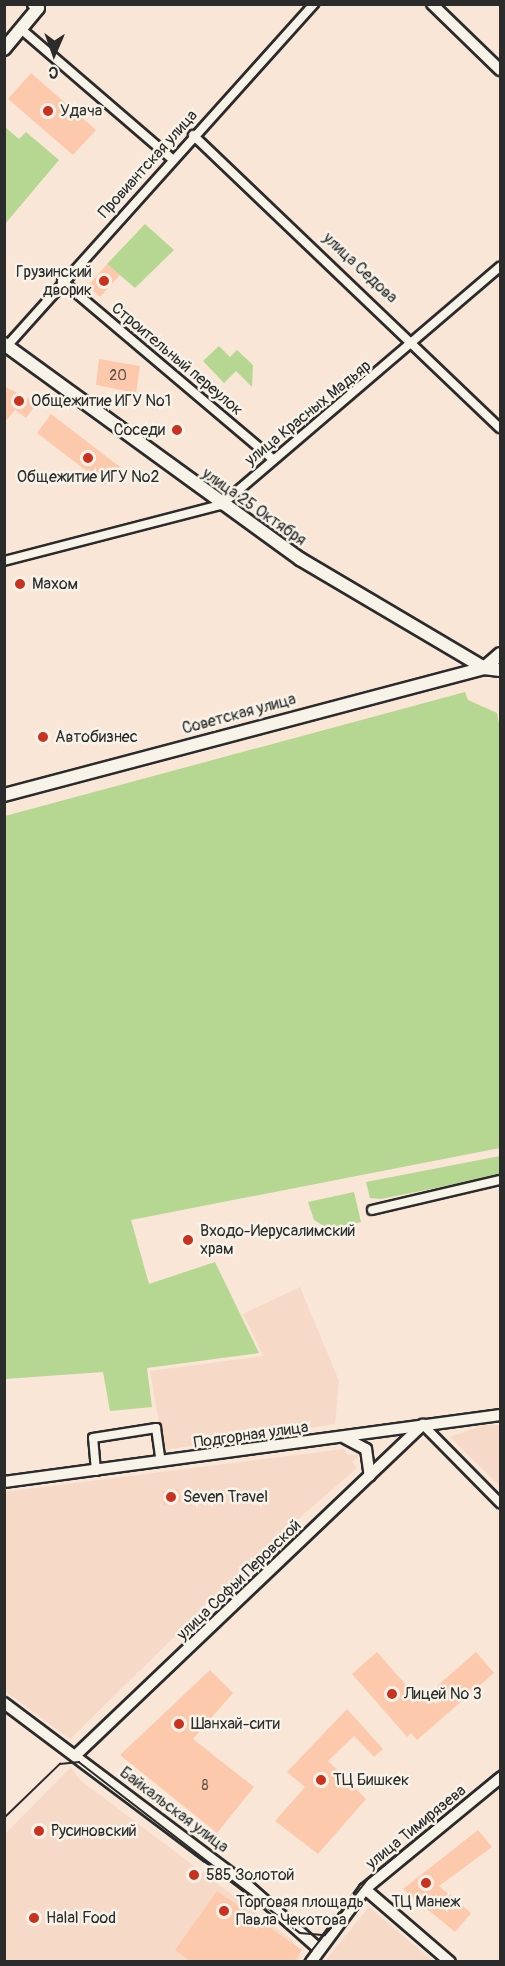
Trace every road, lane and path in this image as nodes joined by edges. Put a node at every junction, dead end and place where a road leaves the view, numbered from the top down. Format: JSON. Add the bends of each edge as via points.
{"nodes":[{"id":1,"x":314,"y":4,"type":"edge"},
{"id":2,"x":432,"y":4,"type":"edge"},
{"id":3,"x":38,"y":6,"type":"edge"},
{"id":4,"x":21,"y":30,"type":"junction"},
{"id":5,"x":4,"y":49,"type":"edge"},
{"id":6,"x":501,"y":70,"type":"edge"},
{"id":7,"x":194,"y":135,"type":"junction"},
{"id":8,"x":171,"y":159,"type":"junction"},
{"id":9,"x":501,"y":267,"type":"edge"},
{"id":10,"x":62,"y":281,"type":"junction"},
{"id":11,"x":416,"y":344,"type":"junction"},
{"id":12,"x":6,"y":345,"type":"edge"},
{"id":13,"x":501,"y":428,"type":"edge"},
{"id":14,"x":273,"y":459,"type":"junction"},
{"id":15,"x":221,"y":506,"type":"junction"},
{"id":16,"x":4,"y":561,"type":"edge"},
{"id":17,"x":501,"y":654,"type":"edge"},
{"id":18,"x":483,"y":669,"type":"junction"},
{"id":19,"x":501,"y":670,"type":"edge"},
{"id":20,"x":4,"y":795,"type":"edge"},
{"id":21,"x":501,"y":1180,"type":"edge"},
{"id":22,"x":372,"y":1210,"type":"dead end"},
{"id":23,"x":501,"y":1415,"type":"edge"},
{"id":24,"x":423,"y":1425,"type":"junction"},
{"id":25,"x":340,"y":1437,"type":"junction"},
{"id":26,"x":161,"y":1462,"type":"junction"},
{"id":27,"x":96,"y":1471,"type":"junction"},
{"id":28,"x":369,"y":1476,"type":"junction"},
{"id":29,"x":4,"y":1482,"type":"edge"},
{"id":30,"x":501,"y":1503,"type":"edge"},
{"id":31,"x":4,"y":1703,"type":"edge"},
{"id":32,"x":76,"y":1755,"type":"junction"},
{"id":33,"x":501,"y":1778,"type":"edge"},
{"id":34,"x":365,"y":1889,"type":"junction"},
{"id":35,"x":319,"y":1949,"type":"junction"},
{"id":36,"x":311,"y":1962,"type":"edge"},
{"id":37,"x":450,"y":1962,"type":"edge"}],
"edges":[{"from":1,"to":7,"type":"street","name":"Провиантская улица"},
{"from":2,"to":6,"type":"street"},
{"from":3,"to":4,"type":"main road"},
{"from":4,"to":5,"type":"main road"},
{"from":4,"to":8,"type":"street"},
{"from":7,"to":8,"type":"street","name":"Провиантская улица"},
{"from":7,"to":11,"type":"street","name":"улица Седова"},
{"from":8,"to":10,"type":"street","name":"Провиантская улица"},
{"from":9,"to":11,"type":"street","name":"улица Красных Мадьяр"},
{"from":10,"to":12,"type":"street","name":"Провиантская улица"},
{"from":10,"to":14,"type":"street","name":"Строительный переулок"},
{"from":11,"to":13,"type":"street","name":"улица Седова"},
{"from":11,"to":14,"type":"street","name":"улица Красных Мадьяр"},
{"from":12,"to":15,"type":"main road","name":"улица 25 Октября"},
{"from":14,"to":15,"type":"street","name":"улица Красных Мадьяр"},
{"from":15,"to":16,"type":"street","name":"улица Красных Мадьяр"},
{"from":15,"to":18,"type":"main road","name":"улица 25 Октября"},
{"from":17,"to":18,"type":"main road"},
{"from":18,"to":19,"type":"main road","name":"улица 25 Октября"},
{"from":18,"to":20,"type":"main road","name":"Советская улица"},
{"from":21,"to":22,"type":"street"},
{"from":23,"to":24,"type":"street","name":"Подгорная улица"},
{"from":24,"to":25,"type":"street","name":"Подгорная улица"},
{"from":24,"to":28,"type":"street","name":"улица Софьи Перовской"},
{"from":24,"to":30,"type":"street"},
{"from":25,"to":26,"type":"street","name":"Подгорная улица"},
{"from":25,"to":28,"type":"street","via":[[366,1449]]},
{"from":26,"to":27,"type":"street","name":"Подгорная улица"},
{"from":26,"to":27,"type":"street","via":[[156,1428],[93,1438]]},
{"from":27,"to":29,"type":"street","name":"Подгорная улица"},
{"from":28,"to":32,"type":"street","name":"улица Софьи Перовской"},
{"from":31,"to":32,"type":"street","name":"Байкальская улица"},
{"from":32,"to":35,"type":"street","name":"Байкальская улица","via":[[248,1886]]},
{"from":33,"to":34,"type":"street","name":"улица Тимирязева"},
{"from":34,"to":35,"type":"street","name":"улица Тимирязева"},
{"from":34,"to":37,"type":"street"},
{"from":35,"to":36,"type":"street","name":"улица Тимирязева"}]}
